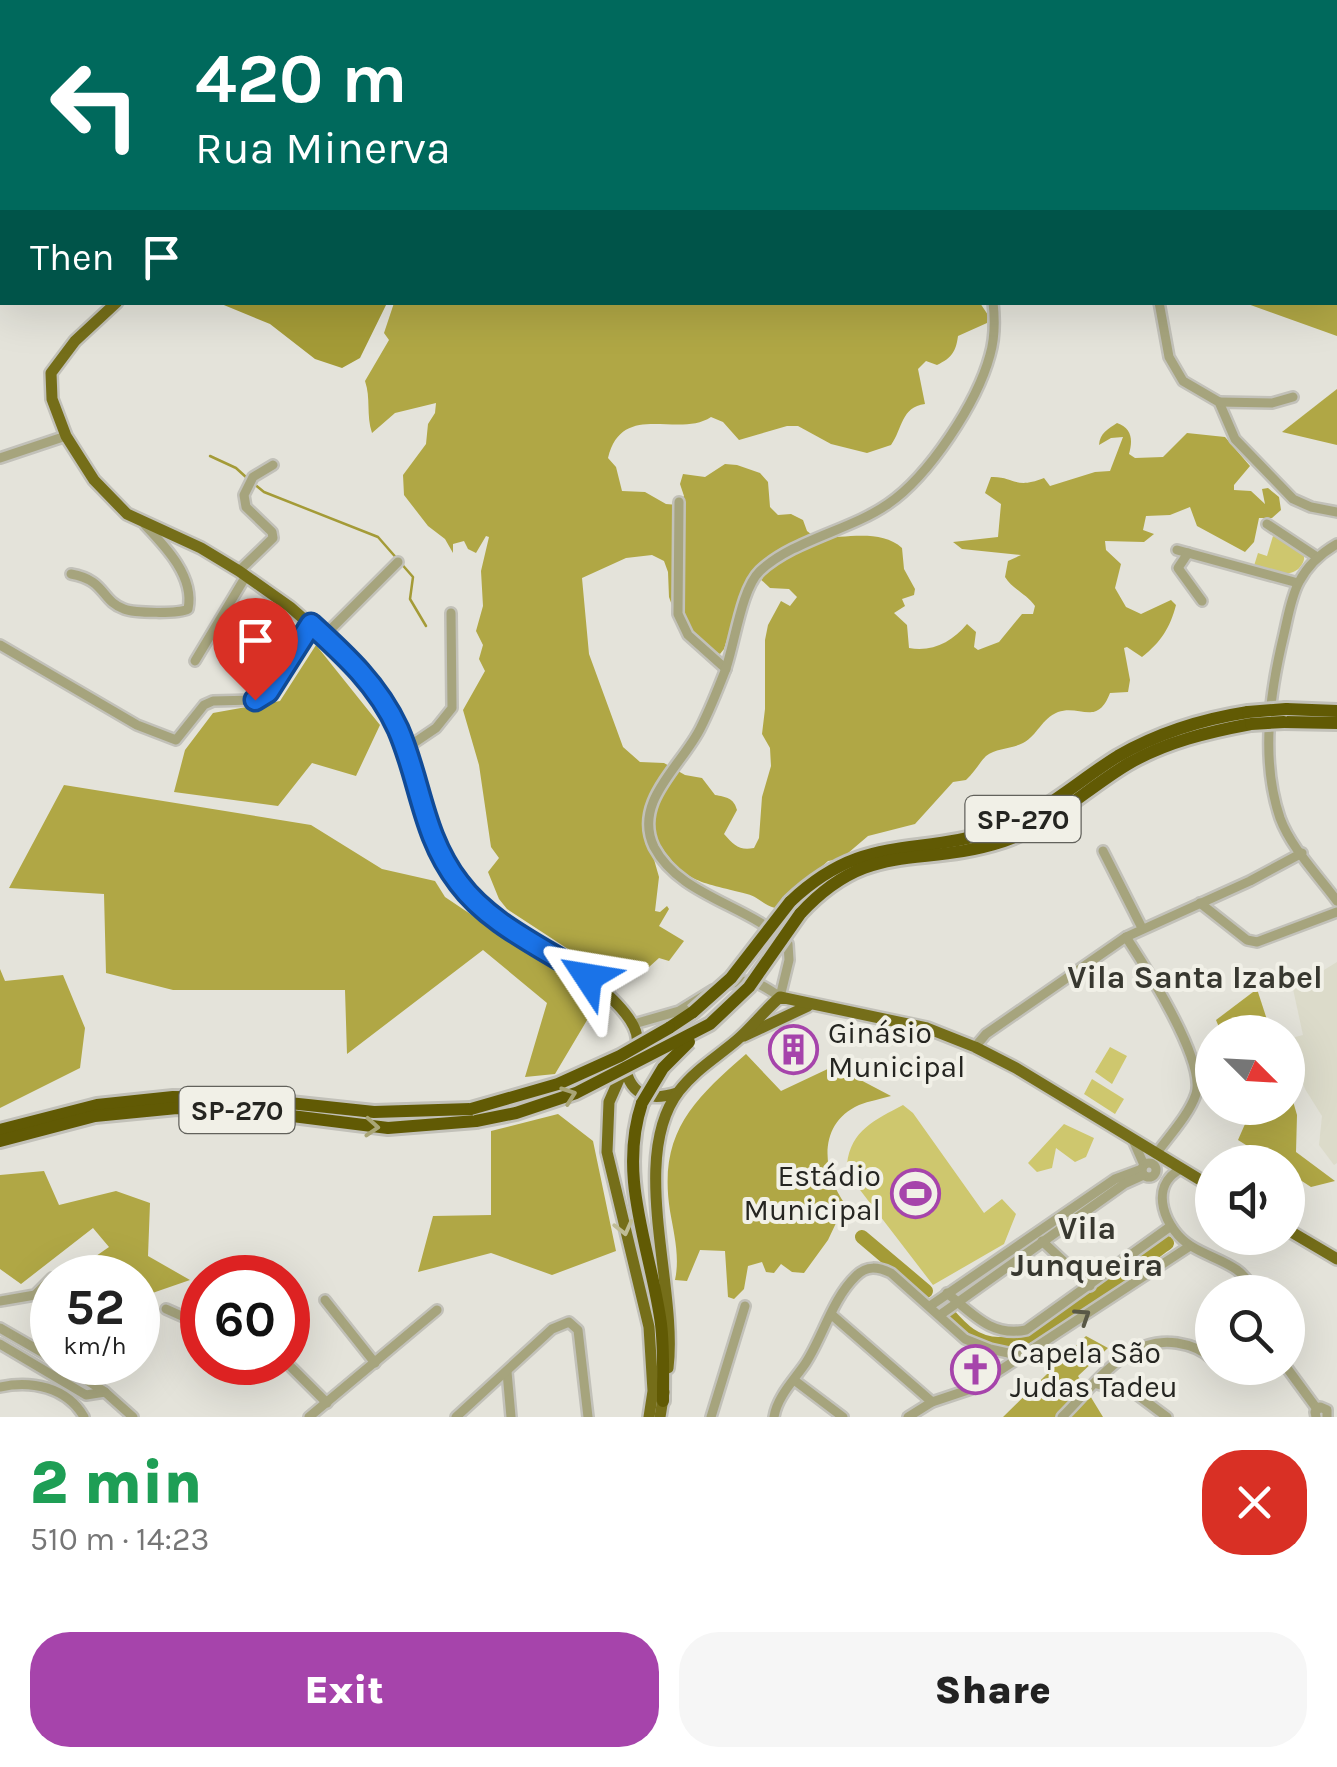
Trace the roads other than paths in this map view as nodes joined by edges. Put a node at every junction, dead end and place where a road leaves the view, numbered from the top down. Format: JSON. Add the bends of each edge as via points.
{"nodes":[{"id":1,"x":114,"y":305,"type":"edge"},
{"id":2,"x":993,"y":305,"type":"edge"},
{"id":3,"x":1159,"y":305,"type":"edge"},
{"id":4,"x":1293,"y":397,"type":"dead end"},
{"id":5,"x":1218,"y":402,"type":"junction"},
{"id":6,"x":66,"y":436,"type":"junction"},
{"id":7,"x":0,"y":458,"type":"edge"},
{"id":8,"x":274,"y":465,"type":"dead end"},
{"id":9,"x":679,"y":502,"type":"dead end"},
{"id":10,"x":1337,"y":512,"type":"edge"},
{"id":11,"x":1268,"y":524,"type":"dead end"},
{"id":12,"x":145,"y":525,"type":"junction"},
{"id":13,"x":1337,"y":544,"type":"edge"},
{"id":14,"x":1318,"y":556,"type":"junction"},
{"id":15,"x":398,"y":562,"type":"dead end"},
{"id":16,"x":242,"y":573,"type":"junction"},
{"id":17,"x":71,"y":574,"type":"dead end"},
{"id":18,"x":1298,"y":583,"type":"junction"},
{"id":19,"x":1202,"y":601,"type":"dead end"},
{"id":20,"x":451,"y":613,"type":"dead end"},
{"id":21,"x":311,"y":624,"type":"junction"},
{"id":22,"x":324,"y":636,"type":"junction"},
{"id":23,"x":0,"y":645,"type":"edge"},
{"id":24,"x":195,"y":662,"type":"dead end"},
{"id":25,"x":726,"y":669,"type":"junction"},
{"id":26,"x":1337,"y":711,"type":"edge"},
{"id":27,"x":1285,"y":716,"type":"junction"},
{"id":28,"x":1250,"y":718,"type":"junction"},
{"id":29,"x":1337,"y":723,"type":"edge"},
{"id":30,"x":405,"y":749,"type":"junction"},
{"id":31,"x":1103,"y":851,"type":"dead end"},
{"id":32,"x":1302,"y":853,"type":"junction"},
{"id":33,"x":1337,"y":901,"type":"edge"},
{"id":34,"x":1200,"y":902,"type":"junction"},
{"id":35,"x":1337,"y":912,"type":"edge"},
{"id":36,"x":1142,"y":928,"type":"junction"},
{"id":37,"x":1126,"y":937,"type":"junction"},
{"id":38,"x":780,"y":997,"type":"junction"},
{"id":39,"x":808,"y":1006,"type":"junction"},
{"id":40,"x":634,"y":1024,"type":"junction"},
{"id":41,"x":710,"y":1024,"type":"junction"},
{"id":42,"x":739,"y":1038,"type":"junction"},
{"id":43,"x":976,"y":1048,"type":"junction"},
{"id":44,"x":625,"y":1066,"type":"junction"},
{"id":45,"x":677,"y":1093,"type":"junction"},
{"id":46,"x":644,"y":1098,"type":"junction"},
{"id":47,"x":609,"y":1102,"type":"junction"},
{"id":48,"x":473,"y":1115,"type":"junction"},
{"id":49,"x":664,"y":1126,"type":"junction"},
{"id":50,"x":0,"y":1130,"type":"edge"},
{"id":51,"x":1133,"y":1140,"type":"junction"},
{"id":52,"x":0,"y":1141,"type":"edge"},
{"id":53,"x":1156,"y":1154,"type":"junction"},
{"id":54,"x":1181,"y":1169,"type":"junction"},
{"id":55,"x":1146,"y":1171,"type":"junction"},
{"id":56,"x":1195,"y":1177,"type":"edge"},
{"id":57,"x":1164,"y":1180,"type":"junction"},
{"id":58,"x":1170,"y":1226,"type":"junction"},
{"id":59,"x":1305,"y":1240,"type":"edge"},
{"id":60,"x":1042,"y":1241,"type":"junction"},
{"id":61,"x":1190,"y":1246,"type":"junction"},
{"id":62,"x":1337,"y":1259,"type":"edge"},
{"id":63,"x":1244,"y":1275,"type":"edge"},
{"id":64,"x":1090,"y":1286,"type":"junction"},
{"id":65,"x":947,"y":1293,"type":"junction"},
{"id":66,"x":30,"y":1296,"type":"edge"},
{"id":67,"x":324,"y":1300,"type":"dead end"},
{"id":68,"x":0,"y":1301,"type":"edge"},
{"id":69,"x":957,"y":1301,"type":"junction"},
{"id":70,"x":745,"y":1306,"type":"dead end"},
{"id":71,"x":930,"y":1306,"type":"junction"},
{"id":72,"x":166,"y":1308,"type":"dead end"},
{"id":73,"x":437,"y":1310,"type":"dead end"},
{"id":74,"x":180,"y":1315,"type":"edge"},
{"id":75,"x":832,"y":1315,"type":"junction"},
{"id":76,"x":940,"y":1316,"type":"junction"},
{"id":77,"x":0,"y":1328,"type":"edge"},
{"id":78,"x":0,"y":1344,"type":"edge"},
{"id":79,"x":30,"y":1345,"type":"edge"},
{"id":80,"x":1195,"y":1348,"type":"edge"},
{"id":81,"x":1022,"y":1356,"type":"junction"},
{"id":82,"x":30,"y":1362,"type":"edge"},
{"id":83,"x":375,"y":1363,"type":"junction"},
{"id":84,"x":30,"y":1369,"type":"edge"},
{"id":85,"x":507,"y":1372,"type":"junction"},
{"id":86,"x":794,"y":1380,"type":"junction"},
{"id":87,"x":25,"y":1383,"type":"junction"},
{"id":88,"x":310,"y":1384,"type":"edge"},
{"id":89,"x":1097,"y":1384,"type":"junction"},
{"id":90,"x":69,"y":1385,"type":"edge"},
{"id":91,"x":94,"y":1385,"type":"edge"},
{"id":92,"x":1299,"y":1385,"type":"edge"},
{"id":93,"x":0,"y":1388,"type":"edge"},
{"id":94,"x":105,"y":1392,"type":"junction"},
{"id":95,"x":663,"y":1401,"type":"junction"},
{"id":96,"x":932,"y":1402,"type":"junction"},
{"id":97,"x":327,"y":1404,"type":"junction"},
{"id":98,"x":1316,"y":1413,"type":"edge"},
{"id":99,"x":1331,"y":1415,"type":"edge"},
{"id":100,"x":84,"y":1417,"type":"edge"},
{"id":101,"x":133,"y":1417,"type":"edge"},
{"id":102,"x":309,"y":1417,"type":"edge"},
{"id":103,"x":456,"y":1417,"type":"edge"},
{"id":104,"x":511,"y":1417,"type":"edge"},
{"id":105,"x":588,"y":1417,"type":"edge"},
{"id":106,"x":649,"y":1417,"type":"edge"},
{"id":107,"x":660,"y":1417,"type":"edge"},
{"id":108,"x":711,"y":1417,"type":"edge"},
{"id":109,"x":774,"y":1417,"type":"edge"},
{"id":110,"x":843,"y":1417,"type":"edge"},
{"id":111,"x":908,"y":1417,"type":"edge"},
{"id":112,"x":1062,"y":1417,"type":"edge"},
{"id":113,"x":1168,"y":1417,"type":"edge"}],
"edges":[{"from":1,"to":6,"type":"main road","via":[[51,373],[52,399]]},
{"from":2,"to":25,"type":"street","via":[[985,372],[939,450],[890,504],[763,568],[750,587]]},
{"from":3,"to":5,"type":"street","via":[[1172,366],[1183,381]]},
{"from":4,"to":5,"type":"street"},
{"from":5,"to":10,"type":"street","via":[[1236,439],[1278,487],[1302,503]]},
{"from":6,"to":7,"type":"street"},
{"from":6,"to":12,"type":"main road","via":[[110,500]]},
{"from":8,"to":16,"type":"street","via":[[245,488],[246,507],[273,535]]},
{"from":9,"to":25,"type":"street","via":[[678,614],[688,634]]},
{"from":11,"to":14,"type":"street"},
{"from":12,"to":16,"type":"main road"},
{"from":12,"to":17,"type":"street","via":[[178,565],[190,604],[183,612],[125,610],[96,581]]},
{"from":13,"to":14,"type":"street"},
{"from":14,"to":18,"type":"street"},
{"from":15,"to":22,"type":"street"},
{"from":16,"to":21,"type":"main road"},
{"from":16,"to":24,"type":"street"},
{"from":18,"to":19,"type":"street","via":[[1183,551],[1178,568]]},
{"from":18,"to":32,"type":"street","via":[[1272,688],[1270,744],[1280,816]]},
{"from":20,"to":30,"type":"street","via":[[452,708]]},
{"from":21,"to":22,"type":"main road"},
{"from":21,"to":23,"type":"street","via":[[268,692],[255,700],[204,705],[176,740],[137,725]]},
{"from":22,"to":30,"type":"main road","via":[[382,699]]},
{"from":25,"to":38,"type":"street","via":[[700,730],[652,799],[648,831],[676,875],[788,944]]},
{"from":26,"to":27,"type":"highway","number":"SP-270"},
{"from":27,"to":28,"type":"highway","number":"SP-270","bridge":true},
{"from":27,"to":29,"type":"highway","number":"SP-270"},
{"from":28,"to":41,"type":"highway","number":"SP-270","bridge":true,"via":[[1129,764],[1005,841],[896,858],[835,880],[800,914],[749,988]]},
{"from":28,"to":48,"type":"highway","number":"SP-270","bridge":true,"via":[[1218,717],[1153,738],[1004,828],[846,862],[790,902],[732,978],[693,1012],[620,1056]]},
{"from":30,"to":40,"type":"main road","via":[[429,834],[460,886],[588,977]]},
{"from":31,"to":36,"type":"street"},
{"from":32,"to":33,"type":"street"},
{"from":32,"to":34,"type":"street"},
{"from":34,"to":35,"type":"street","via":[[1257,942]]},
{"from":34,"to":36,"type":"street"},
{"from":36,"to":37,"type":"street"},
{"from":37,"to":43,"type":"street","via":[[986,1034]]},
{"from":37,"to":53,"type":"street","via":[[1164,997],[1197,1073],[1193,1101]]},
{"from":38,"to":39,"type":"main road"},
{"from":38,"to":40,"type":"street","via":[[746,978],[678,1012]]},
{"from":38,"to":42,"type":"main road"},
{"from":39,"to":42,"type":"main road"},
{"from":39,"to":43,"type":"main road","via":[[927,1028]]},
{"from":40,"to":44,"type":"main road","via":[[639,1045]]},
{"from":41,"to":46,"type":"highway","bridge":true,"via":[[662,1068]]},
{"from":48,"to":41,"type":"highway","number":"SP-270","one_way":true,"bridge":true,"via":[[516,1112],[576,1093]]},
{"from":42,"to":45,"type":"main road"},
{"from":43,"to":51,"type":"main road"},
{"from":44,"to":46,"type":"main road"},
{"from":44,"to":47,"type":"main road"},
{"from":45,"to":46,"type":"main road"},
{"from":45,"to":49,"type":"main road"},
{"from":46,"to":47,"type":"main road"},
{"from":46,"to":49,"type":"main road"},
{"from":46,"to":95,"type":"highway","via":[[632,1170],[661,1324]]},
{"from":47,"to":106,"type":"main road","one_way":true,"via":[[607,1152],[650,1328]]},
{"from":48,"to":50,"type":"highway","number":"SP-270","via":[[174,1098],[97,1105]]},
{"from":52,"to":48,"type":"highway","number":"SP-270","one_way":true,"via":[[95,1116],[178,1108],[388,1128]]},
{"from":49,"to":95,"type":"main road","via":[[656,1164],[670,1334]]},
{"from":51,"to":53,"type":"main road"},
{"from":51,"to":55,"type":"street"},
{"from":53,"to":54,"type":"main road"},
{"from":54,"to":56,"type":"main road"},
{"from":54,"to":57,"type":"street"},
{"from":55,"to":57,"type":"street"},
{"from":55,"to":60,"type":"street"},
{"from":55,"to":65,"type":"street","via":[[1115,1179]]},
{"from":57,"to":58,"type":"street"},
{"from":58,"to":61,"type":"street"},
{"from":58,"to":64,"type":"street"},
{"from":59,"to":62,"type":"main road"},
{"from":60,"to":64,"type":"street"},
{"from":60,"to":69,"type":"street"},
{"from":61,"to":63,"type":"street"},
{"from":81,"to":61,"type":"street","one_way":true},
{"from":64,"to":69,"type":"street","via":[[1034,1326],[1011,1333],[974,1318]]},
{"from":65,"to":69,"type":"street"},
{"from":65,"to":71,"type":"street"},
{"from":66,"to":68,"type":"street"},
{"from":67,"to":83,"type":"street"},
{"from":69,"to":76,"type":"street"},
{"from":70,"to":108,"type":"street"},
{"from":71,"to":75,"type":"street","via":[[878,1267],[856,1274]]},
{"from":71,"to":76,"type":"street"},
{"from":72,"to":74,"type":"street"},
{"from":73,"to":83,"type":"street"},
{"from":75,"to":86,"type":"street"},
{"from":75,"to":96,"type":"street"},
{"from":76,"to":81,"type":"street","via":[[976,1345]]},
{"from":77,"to":79,"type":"street"},
{"from":78,"to":82,"type":"street"},
{"from":80,"to":89,"type":"street","via":[[1149,1344],[1117,1362]]},
{"from":81,"to":96,"type":"street","via":[[971,1389]]},
{"from":83,"to":97,"type":"street"},
{"from":84,"to":87,"type":"street"},
{"from":85,"to":103,"type":"street"},
{"from":85,"to":104,"type":"street"},
{"from":85,"to":105,"type":"street","via":[[570,1322],[578,1330]]},
{"from":86,"to":109,"type":"street"},
{"from":86,"to":110,"type":"street"},
{"from":87,"to":93,"type":"street"},
{"from":87,"to":100,"type":"street","via":[[51,1389]]},
{"from":88,"to":97,"type":"street"},
{"from":89,"to":112,"type":"street"},
{"from":89,"to":113,"type":"street","via":[[1136,1394]]},
{"from":90,"to":94,"type":"street","via":[[86,1395]]},
{"from":91,"to":94,"type":"street"},
{"from":92,"to":98,"type":"street"},
{"from":94,"to":101,"type":"street"},
{"from":95,"to":107,"type":"main road"},
{"from":96,"to":111,"type":"street"},
{"from":97,"to":102,"type":"street"},
{"from":98,"to":99,"type":"street","via":[[1324,1407]]}]}
